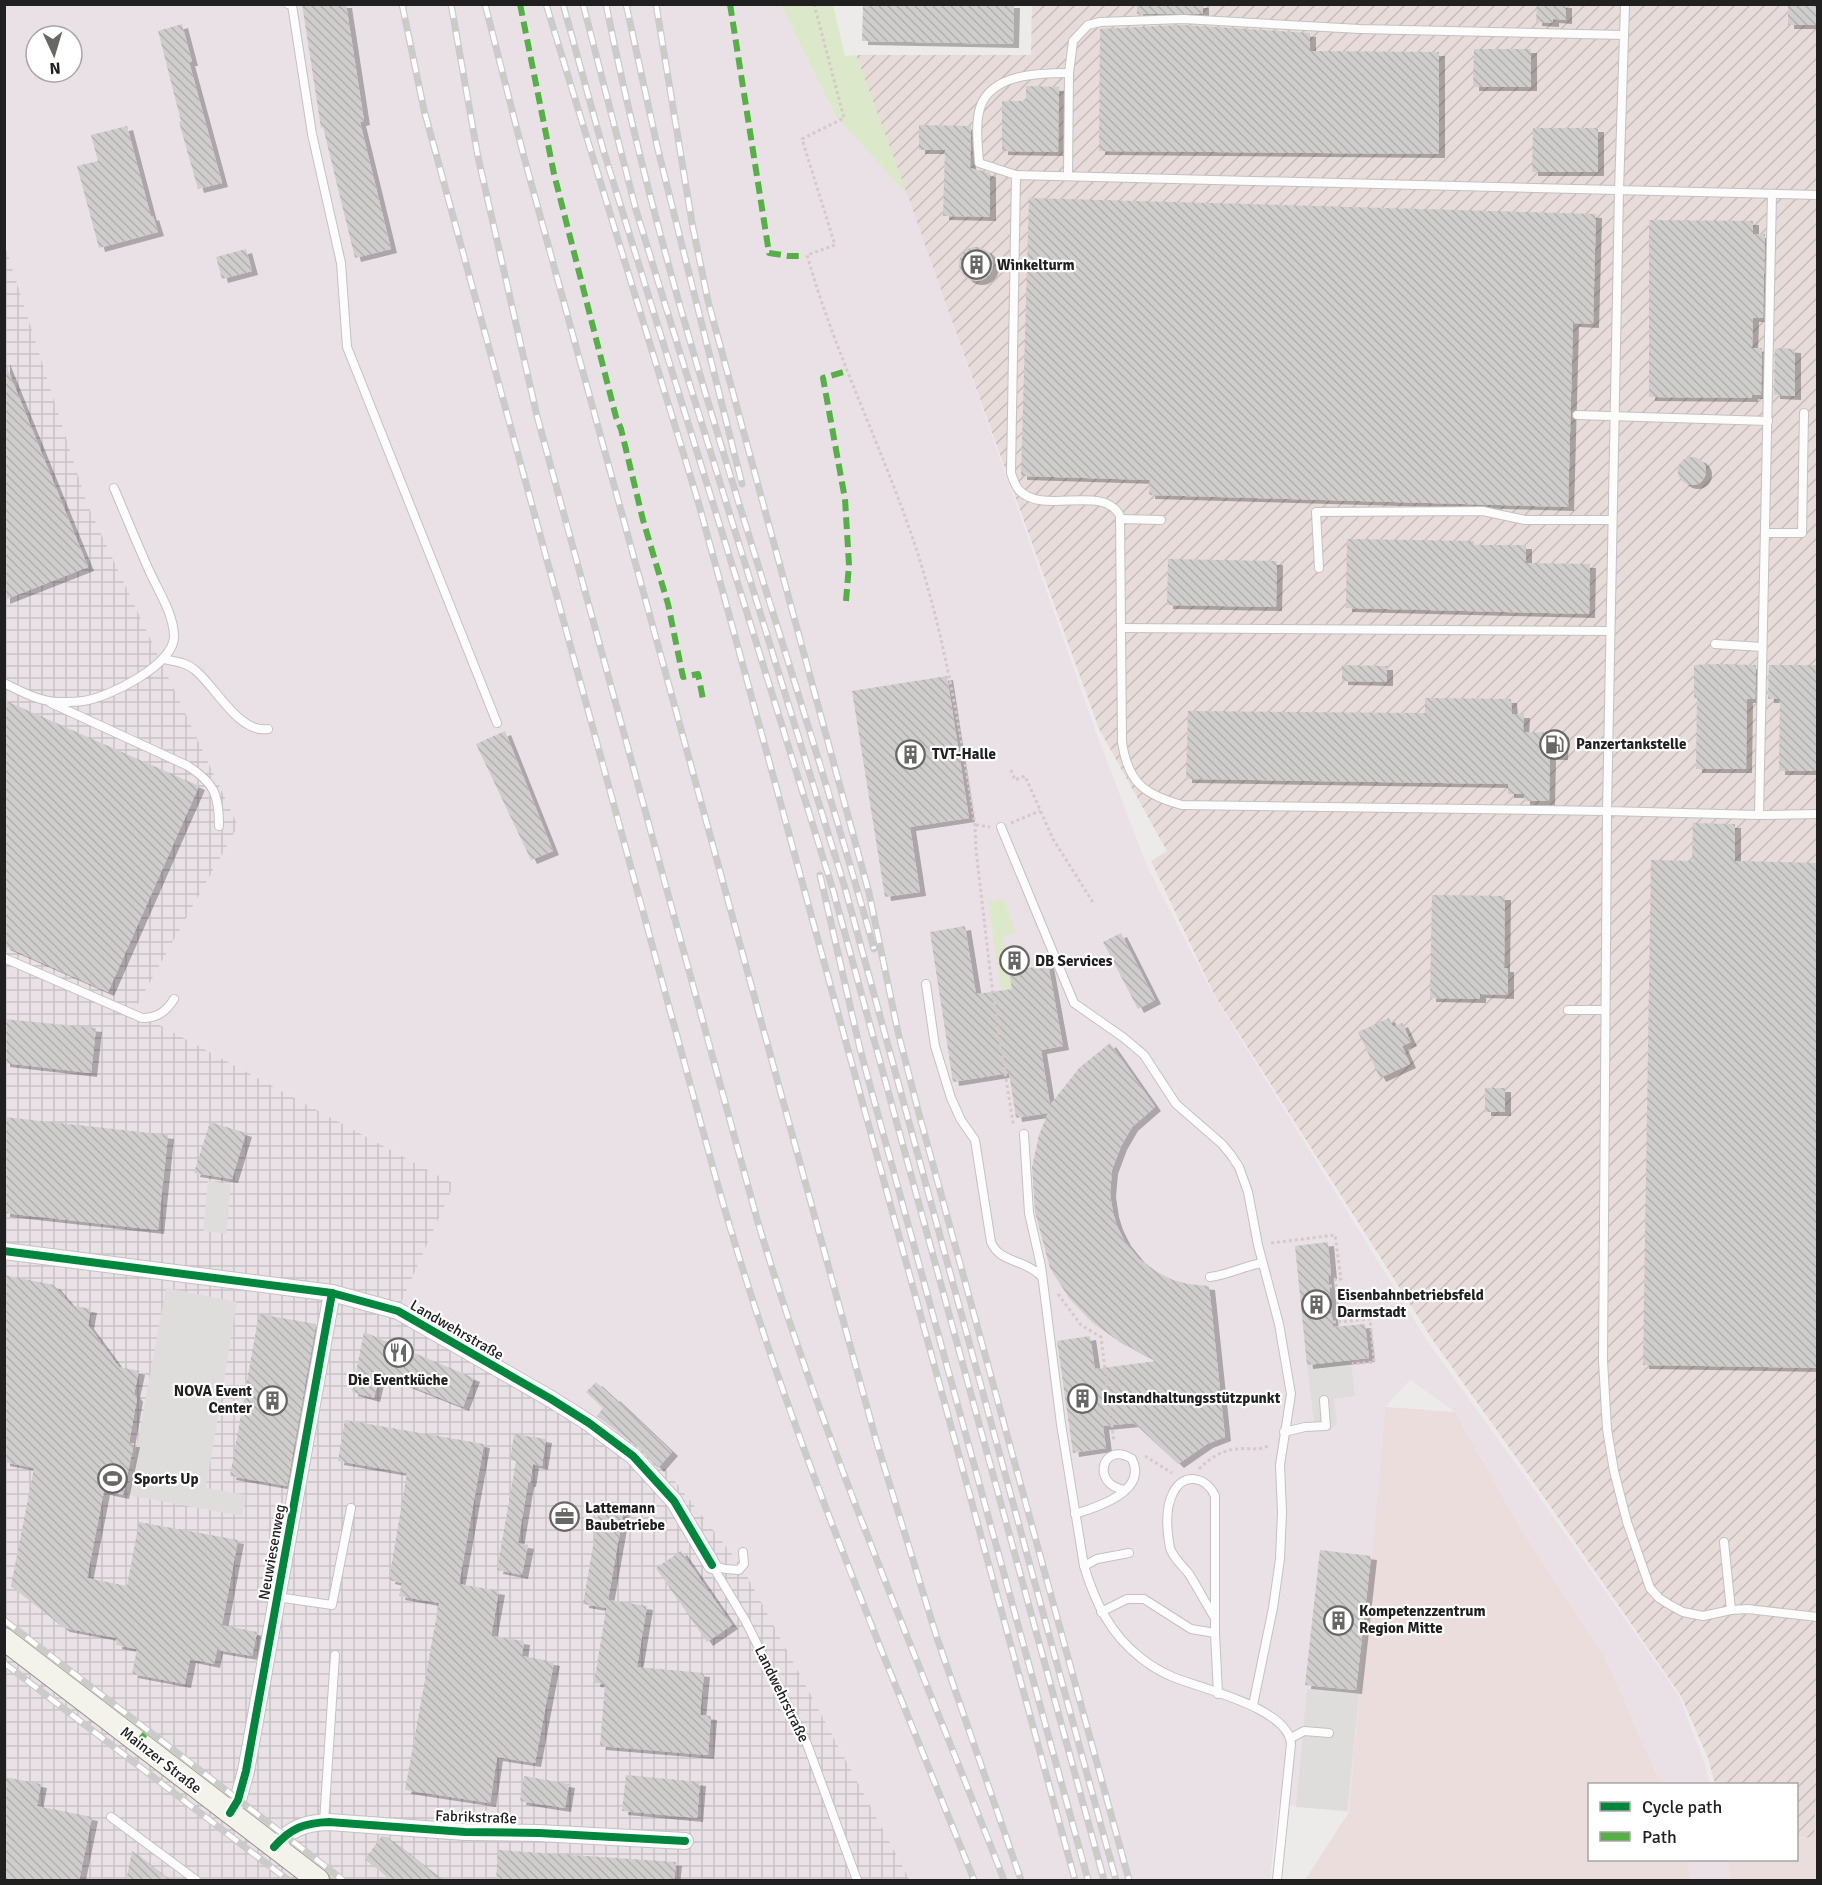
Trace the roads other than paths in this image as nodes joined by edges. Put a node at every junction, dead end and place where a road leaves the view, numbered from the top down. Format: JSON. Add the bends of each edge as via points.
{"nodes":[{"id":1,"x":291,"y":5,"type":"edge"},
{"id":2,"x":1625,"y":5,"type":"edge"},
{"id":3,"x":1624,"y":35,"type":"junction"},
{"id":4,"x":1070,"y":73,"type":"junction"},
{"id":5,"x":1016,"y":175,"type":"junction"},
{"id":6,"x":1068,"y":175,"type":"junction"},
{"id":7,"x":1619,"y":191,"type":"junction"},
{"id":8,"x":1772,"y":195,"type":"junction"},
{"id":9,"x":1818,"y":195,"type":"edge"},
{"id":10,"x":1804,"y":413,"type":"dead end"},
{"id":11,"x":1577,"y":415,"type":"dead end"},
{"id":12,"x":1614,"y":416,"type":"junction"},
{"id":13,"x":1768,"y":421,"type":"junction"},
{"id":14,"x":114,"y":488,"type":"dead end"},
{"id":15,"x":1121,"y":519,"type":"junction"},
{"id":16,"x":1161,"y":520,"type":"dead end"},
{"id":17,"x":1612,"y":520,"type":"junction"},
{"id":18,"x":1765,"y":534,"type":"junction"},
{"id":19,"x":1319,"y":568,"type":"dead end"},
{"id":20,"x":1122,"y":628,"type":"junction"},
{"id":21,"x":1610,"y":632,"type":"junction"},
{"id":22,"x":1715,"y":644,"type":"dead end"},
{"id":23,"x":1762,"y":647,"type":"junction"},
{"id":24,"x":164,"y":659,"type":"junction"},
{"id":25,"x":4,"y":683,"type":"edge"},
{"id":26,"x":42,"y":699,"type":"junction"},
{"id":27,"x":497,"y":723,"type":"dead end"},
{"id":28,"x":268,"y":729,"type":"dead end"},
{"id":29,"x":1607,"y":811,"type":"junction"},
{"id":30,"x":1818,"y":814,"type":"edge"},
{"id":31,"x":1759,"y":815,"type":"junction"},
{"id":32,"x":219,"y":826,"type":"dead end"},
{"id":33,"x":1001,"y":827,"type":"dead end"},
{"id":34,"x":4,"y":958,"type":"edge"},
{"id":35,"x":926,"y":984,"type":"dead end"},
{"id":36,"x":174,"y":999,"type":"dead end"},
{"id":37,"x":1568,"y":1010,"type":"dead end"},
{"id":38,"x":1605,"y":1010,"type":"junction"},
{"id":39,"x":1024,"y":1134,"type":"road end"},
{"id":40,"x":4,"y":1251,"type":"edge"},
{"id":41,"x":1262,"y":1263,"type":"junction"},
{"id":42,"x":1042,"y":1277,"type":"junction"},
{"id":43,"x":1210,"y":1277,"type":"dead end"},
{"id":44,"x":332,"y":1293,"type":"junction"},
{"id":45,"x":1324,"y":1400,"type":"dead end"},
{"id":46,"x":1284,"y":1432,"type":"junction"},
{"id":47,"x":1125,"y":1490,"type":"junction"},
{"id":48,"x":351,"y":1508,"type":"dead end"},
{"id":49,"x":1075,"y":1514,"type":"junction"},
{"id":50,"x":1724,"y":1542,"type":"dead end"},
{"id":51,"x":743,"y":1552,"type":"dead end"},
{"id":52,"x":1129,"y":1553,"type":"dead end"},
{"id":53,"x":712,"y":1565,"type":"junction"},
{"id":54,"x":1084,"y":1566,"type":"junction"},
{"id":55,"x":277,"y":1597,"type":"junction"},
{"id":56,"x":1731,"y":1610,"type":"junction"},
{"id":57,"x":1101,"y":1612,"type":"junction"},
{"id":58,"x":1818,"y":1617,"type":"edge"},
{"id":59,"x":1215,"y":1618,"type":"junction"},
{"id":60,"x":1215,"y":1633,"type":"junction"},
{"id":61,"x":4,"y":1639,"type":"edge"},
{"id":62,"x":335,"y":1655,"type":"dead end"},
{"id":63,"x":1218,"y":1694,"type":"junction"},
{"id":64,"x":1253,"y":1705,"type":"junction"},
{"id":65,"x":1329,"y":1733,"type":"dead end"},
{"id":66,"x":1291,"y":1738,"type":"junction"},
{"id":67,"x":230,"y":1813,"type":"junction"},
{"id":68,"x":111,"y":1817,"type":"dead end"},
{"id":69,"x":324,"y":1822,"type":"junction"},
{"id":70,"x":685,"y":1841,"type":"dead end"},
{"id":71,"x":273,"y":1847,"type":"junction"},
{"id":72,"x":196,"y":1881,"type":"edge"},
{"id":73,"x":318,"y":1881,"type":"edge"},
{"id":74,"x":857,"y":1881,"type":"edge"},
{"id":75,"x":1277,"y":1881,"type":"edge"}],
"edges":[{"from":1,"to":27,"type":"lane","via":[[312,134],[341,263],[347,347]]},
{"from":2,"to":3,"type":"lane"},
{"from":3,"to":4,"type":"lane","via":[[1183,19],[1100,22],[1088,25],[1073,41]]},
{"from":3,"to":7,"type":"lane"},
{"from":4,"to":5,"type":"lane","via":[[1031,75],[1004,82],[987,95],[980,107],[979,164]]},
{"from":4,"to":6,"type":"lane"},
{"from":5,"to":6,"type":"lane"},
{"from":5,"to":15,"type":"lane","via":[[1011,473],[1017,489],[1033,499],[1101,501],[1118,510]]},
{"from":6,"to":7,"type":"lane"},
{"from":7,"to":8,"type":"lane"},
{"from":7,"to":12,"type":"lane"},
{"from":8,"to":9,"type":"lane"},
{"from":8,"to":13,"type":"lane"},
{"from":10,"to":18,"type":"lane","via":[[1802,533]]},
{"from":11,"to":12,"type":"lane"},
{"from":12,"to":13,"type":"lane"},
{"from":12,"to":17,"type":"lane"},
{"from":13,"to":18,"type":"lane"},
{"from":14,"to":24,"type":"lane","via":[[172,623],[174,643]]},
{"from":15,"to":16,"type":"lane"},
{"from":15,"to":20,"type":"lane"},
{"from":17,"to":19,"type":"lane","via":[[1525,520],[1483,511],[1316,512]]},
{"from":17,"to":21,"type":"lane"},
{"from":18,"to":23,"type":"lane"},
{"from":20,"to":21,"type":"lane"},
{"from":20,"to":29,"type":"lane","via":[[1124,754],[1138,783],[1165,800],[1182,805]]},
{"from":21,"to":29,"type":"lane"},
{"from":22,"to":23,"type":"lane"},
{"from":23,"to":31,"type":"lane"},
{"from":24,"to":26,"type":"lane","via":[[143,676],[95,698],[60,702]]},
{"from":24,"to":28,"type":"lane","via":[[195,670],[246,725]]},
{"from":25,"to":26,"type":"lane"},
{"from":26,"to":32,"type":"lane","via":[[200,774],[216,793]]},
{"from":29,"to":31,"type":"lane"},
{"from":29,"to":38,"type":"lane"},
{"from":30,"to":31,"type":"lane"},
{"from":33,"to":41,"type":"lane","via":[[1074,1003],[1133,1044],[1176,1104],[1222,1144],[1235,1161],[1248,1192]]},
{"from":34,"to":36,"type":"lane","via":[[142,1018],[156,1016]]},
{"from":35,"to":42,"type":"lane","via":[[938,1057],[951,1098],[975,1140],[993,1248]]},
{"from":37,"to":38,"type":"lane"},
{"from":38,"to":56,"type":"lane","via":[[1603,1361],[1614,1471],[1650,1588],[1683,1612],[1703,1616]]},
{"from":39,"to":42,"type":"lane","via":[[1029,1213]]},
{"from":40,"to":44,"type":"street","name":"Landwehrstraße"},
{"from":41,"to":43,"type":"lane"},
{"from":41,"to":46,"type":"lane","via":[[1290,1380]]},
{"from":42,"to":49,"type":"lane"},
{"from":44,"to":53,"type":"street","name":"Landwehrstraße","via":[[398,1311],[589,1423],[633,1456],[674,1501]]},
{"from":44,"to":55,"type":"street","name":"Neuwiesenweg"},
{"from":45,"to":46,"type":"lane","via":[[1326,1426]]},
{"from":46,"to":64,"type":"lane","via":[[1280,1558]]},
{"from":47,"to":47,"type":"lane","via":[[1133,1481],[1136,1466],[1125,1455],[1108,1457],[1104,1465],[1106,1482]]},
{"from":47,"to":49,"type":"lane","via":[[1113,1500]]},
{"from":48,"to":55,"type":"lane","via":[[332,1605]]},
{"from":49,"to":54,"type":"lane"},
{"from":50,"to":56,"type":"lane"},
{"from":51,"to":53,"type":"lane","via":[[744,1564],[739,1570]]},
{"from":52,"to":54,"type":"lane","via":[[1097,1558]]},
{"from":53,"to":74,"type":"lane","name":"Landwehrstraße","via":[[745,1620],[807,1744]]},
{"from":54,"to":57,"type":"lane"},
{"from":55,"to":67,"type":"street","name":"Neuwiesenweg","via":[[242,1788]]},
{"from":56,"to":58,"type":"lane"},
{"from":57,"to":60,"type":"lane","via":[[1127,1599],[1144,1599],[1191,1629]]},
{"from":57,"to":63,"type":"lane","via":[[1122,1642],[1143,1660]]},
{"from":59,"to":59,"type":"lane","via":[[1215,1496],[1210,1486],[1196,1479],[1173,1492],[1169,1503],[1171,1550]]},
{"from":59,"to":60,"type":"lane"},
{"from":60,"to":63,"type":"lane"},
{"from":61,"to":67,"type":"street","name":"Mainzer Straße"},
{"from":62,"to":69,"type":"lane"},
{"from":63,"to":64,"type":"lane"},
{"from":64,"to":66,"type":"lane","via":[[1283,1725]]},
{"from":65,"to":66,"type":"lane","via":[[1304,1731]]},
{"from":66,"to":75,"type":"lane"},
{"from":67,"to":71,"type":"street","name":"Mainzer Straße"},
{"from":68,"to":72,"type":"lane"},
{"from":69,"to":70,"type":"street","name":"Fabrikstraße"},
{"from":69,"to":71,"type":"street","name":"Fabrikstraße","via":[[297,1828]]},
{"from":71,"to":73,"type":"street","name":"Mainzer Straße"}]}
